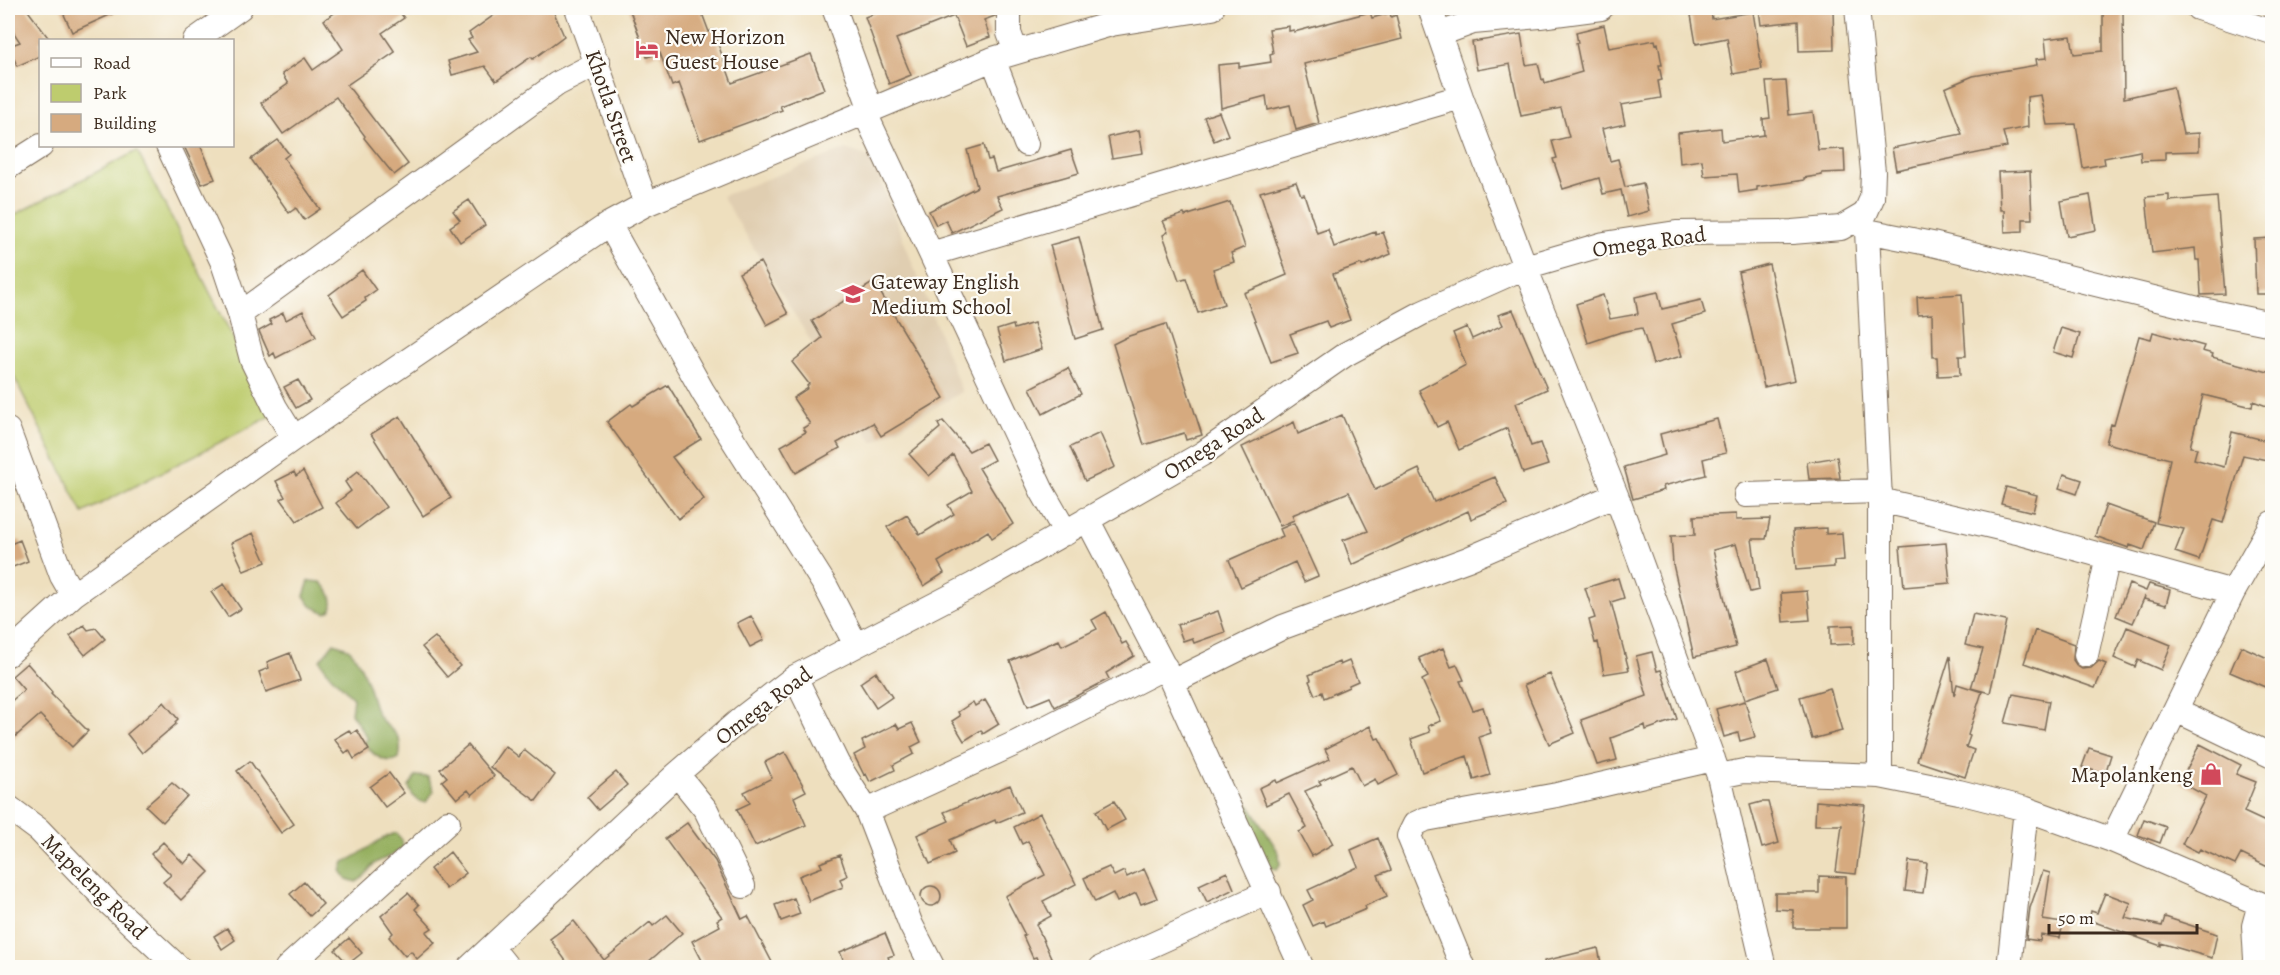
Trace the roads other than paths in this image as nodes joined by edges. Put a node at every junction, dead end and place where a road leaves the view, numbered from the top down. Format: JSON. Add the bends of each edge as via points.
{"nodes":[{"id":1,"x":240,"y":8,"type":"edge"},
{"id":2,"x":577,"y":8,"type":"edge"},
{"id":3,"x":834,"y":8,"type":"edge"},
{"id":4,"x":1009,"y":8,"type":"edge"},
{"id":5,"x":1212,"y":8,"type":"edge"},
{"id":6,"x":1430,"y":8,"type":"edge"},
{"id":7,"x":1601,"y":8,"type":"edge"},
{"id":8,"x":1857,"y":8,"type":"edge"},
{"id":9,"x":2198,"y":8,"type":"edge"},
{"id":10,"x":1110,"y":16,"type":"edge"},
{"id":11,"x":2272,"y":32,"type":"edge"},
{"id":12,"x":1440,"y":34,"type":"junction"},
{"id":13,"x":196,"y":39,"type":"edge"},
{"id":14,"x":1016,"y":52,"type":"junction"},
{"id":15,"x":993,"y":59,"type":"junction"},
{"id":16,"x":598,"y":63,"type":"junction"},
{"id":17,"x":1461,"y":97,"type":"junction"},
{"id":18,"x":868,"y":111,"type":"junction"},
{"id":19,"x":1026,"y":144,"type":"dead end"},
{"id":20,"x":40,"y":147,"type":"edge"},
{"id":21,"x":168,"y":147,"type":"edge"},
{"id":22,"x":8,"y":168,"type":"edge"},
{"id":23,"x":646,"y":204,"type":"junction"},
{"id":24,"x":609,"y":224,"type":"junction"},
{"id":25,"x":1862,"y":225,"type":"junction"},
{"id":26,"x":931,"y":254,"type":"junction"},
{"id":27,"x":1525,"y":267,"type":"junction"},
{"id":28,"x":240,"y":314,"type":"junction"},
{"id":29,"x":2272,"y":324,"type":"edge"},
{"id":30,"x":8,"y":430,"type":"edge"},
{"id":31,"x":294,"y":438,"type":"junction"},
{"id":32,"x":1616,"y":495,"type":"junction"},
{"id":33,"x":1746,"y":495,"type":"dead end"},
{"id":34,"x":1880,"y":496,"type":"junction"},
{"id":35,"x":1087,"y":519,"type":"junction"},
{"id":36,"x":2272,"y":523,"type":"edge"},
{"id":37,"x":1066,"y":533,"type":"junction"},
{"id":38,"x":2108,"y":557,"type":"junction"},
{"id":39,"x":2233,"y":592,"type":"junction"},
{"id":40,"x":73,"y":596,"type":"junction"},
{"id":41,"x":856,"y":645,"type":"junction"},
{"id":42,"x":8,"y":654,"type":"edge"},
{"id":43,"x":2086,"y":655,"type":"dead end"},
{"id":44,"x":1169,"y":675,"type":"junction"},
{"id":45,"x":795,"y":677,"type":"junction"},
{"id":46,"x":2176,"y":710,"type":"junction"},
{"id":47,"x":2272,"y":756,"type":"edge"},
{"id":48,"x":1716,"y":767,"type":"junction"},
{"id":49,"x":676,"y":774,"type":"junction"},
{"id":50,"x":1880,"y":776,"type":"junction"},
{"id":51,"x":8,"y":807,"type":"edge"},
{"id":52,"x":2025,"y":809,"type":"junction"},
{"id":53,"x":867,"y":811,"type":"junction"},
{"id":54,"x":448,"y":822,"type":"dead end"},
{"id":55,"x":2112,"y":840,"type":"junction"},
{"id":56,"x":743,"y":886,"type":"dead end"},
{"id":57,"x":1269,"y":892,"type":"junction"},
{"id":58,"x":2266,"y":907,"type":"edge"},
{"id":59,"x":492,"y":948,"type":"junction"},
{"id":60,"x":1107,"y":966,"type":"edge"},
{"id":61,"x":179,"y":968,"type":"edge"},
{"id":62,"x":286,"y":968,"type":"edge"},
{"id":63,"x":469,"y":968,"type":"edge"},
{"id":64,"x":508,"y":968,"type":"edge"},
{"id":65,"x":933,"y":968,"type":"edge"},
{"id":66,"x":1302,"y":968,"type":"edge"},
{"id":67,"x":1462,"y":968,"type":"edge"},
{"id":68,"x":1764,"y":968,"type":"edge"},
{"id":69,"x":2009,"y":968,"type":"edge"},
{"id":70,"x":2254,"y":968,"type":"edge"}],
"edges":[{"from":1,"to":13,"type":"street"},
{"from":2,"to":16,"type":"street","name":"Khotla Street"},
{"from":3,"to":18,"type":"street"},
{"from":4,"to":14,"type":"street","via":[[1009,33]]},
{"from":5,"to":10,"type":"street"},
{"from":6,"to":12,"type":"street"},
{"from":7,"to":12,"type":"street","via":[[1473,22]]},
{"from":8,"to":25,"type":"street","via":[[1873,172],[1872,198]]},
{"from":9,"to":11,"type":"street"},
{"from":10,"to":14,"type":"street"},
{"from":12,"to":17,"type":"street"},
{"from":14,"to":15,"type":"street"},
{"from":15,"to":18,"type":"street"},
{"from":15,"to":19,"type":"street"},
{"from":16,"to":23,"type":"street","name":"Khotla Street"},
{"from":16,"to":28,"type":"street","via":[[557,84]]},
{"from":17,"to":26,"type":"street"},
{"from":17,"to":27,"type":"street"},
{"from":18,"to":23,"type":"street"},
{"from":18,"to":26,"type":"street"},
{"from":20,"to":22,"type":"street"},
{"from":21,"to":28,"type":"street","via":[[223,263]]},
{"from":23,"to":24,"type":"street"},
{"from":24,"to":31,"type":"street"},
{"from":24,"to":41,"type":"street","via":[[703,392],[826,587]]},
{"from":25,"to":27,"type":"street","name":"Omega Road","via":[[1792,232],[1676,233],[1604,244]]},
{"from":25,"to":29,"type":"street"},
{"from":25,"to":34,"type":"street"},
{"from":26,"to":37,"type":"street","via":[[1042,491]]},
{"from":27,"to":32,"type":"street"},
{"from":27,"to":35,"type":"street","name":"Omega Road","via":[[1422,313],[1346,354],[1202,454]]},
{"from":28,"to":31,"type":"street","via":[[252,360]]},
{"from":30,"to":40,"type":"street"},
{"from":31,"to":40,"type":"street"},
{"from":32,"to":44,"type":"street","via":[[1468,559],[1283,627]]},
{"from":32,"to":48,"type":"street"},
{"from":33,"to":34,"type":"street"},
{"from":34,"to":38,"type":"street"},
{"from":34,"to":50,"type":"street"},
{"from":35,"to":37,"type":"street","name":"Omega Road"},
{"from":35,"to":44,"type":"street"},
{"from":36,"to":39,"type":"street"},
{"from":37,"to":41,"type":"street","name":"Omega Road"},
{"from":38,"to":39,"type":"street"},
{"from":38,"to":43,"type":"street"},
{"from":39,"to":46,"type":"street"},
{"from":40,"to":42,"type":"street"},
{"from":41,"to":45,"type":"street","name":"Omega Road"},
{"from":44,"to":53,"type":"street"},
{"from":44,"to":57,"type":"street"},
{"from":45,"to":49,"type":"street","name":"Omega Road"},
{"from":45,"to":53,"type":"street","via":[[837,763]]},
{"from":46,"to":47,"type":"street"},
{"from":46,"to":55,"type":"street"},
{"from":48,"to":50,"type":"street"},
{"from":48,"to":67,"type":"street","via":[[1415,824],[1409,836]]},
{"from":48,"to":68,"type":"street"},
{"from":49,"to":56,"type":"street","via":[[706,810]]},
{"from":49,"to":59,"type":"street","name":"Omega Road"},
{"from":50,"to":52,"type":"street"},
{"from":51,"to":61,"type":"street","name":"Mapeleng Road","via":[[39,830]]},
{"from":52,"to":55,"type":"street"},
{"from":52,"to":69,"type":"street"},
{"from":53,"to":65,"type":"street","via":[[910,925]]},
{"from":54,"to":62,"type":"street"},
{"from":55,"to":58,"type":"street"},
{"from":57,"to":60,"type":"street"},
{"from":57,"to":66,"type":"street"},
{"from":58,"to":70,"type":"street","via":[[2254,926]]},
{"from":59,"to":63,"type":"street","name":"Omega Road"},
{"from":59,"to":64,"type":"street"}]}
